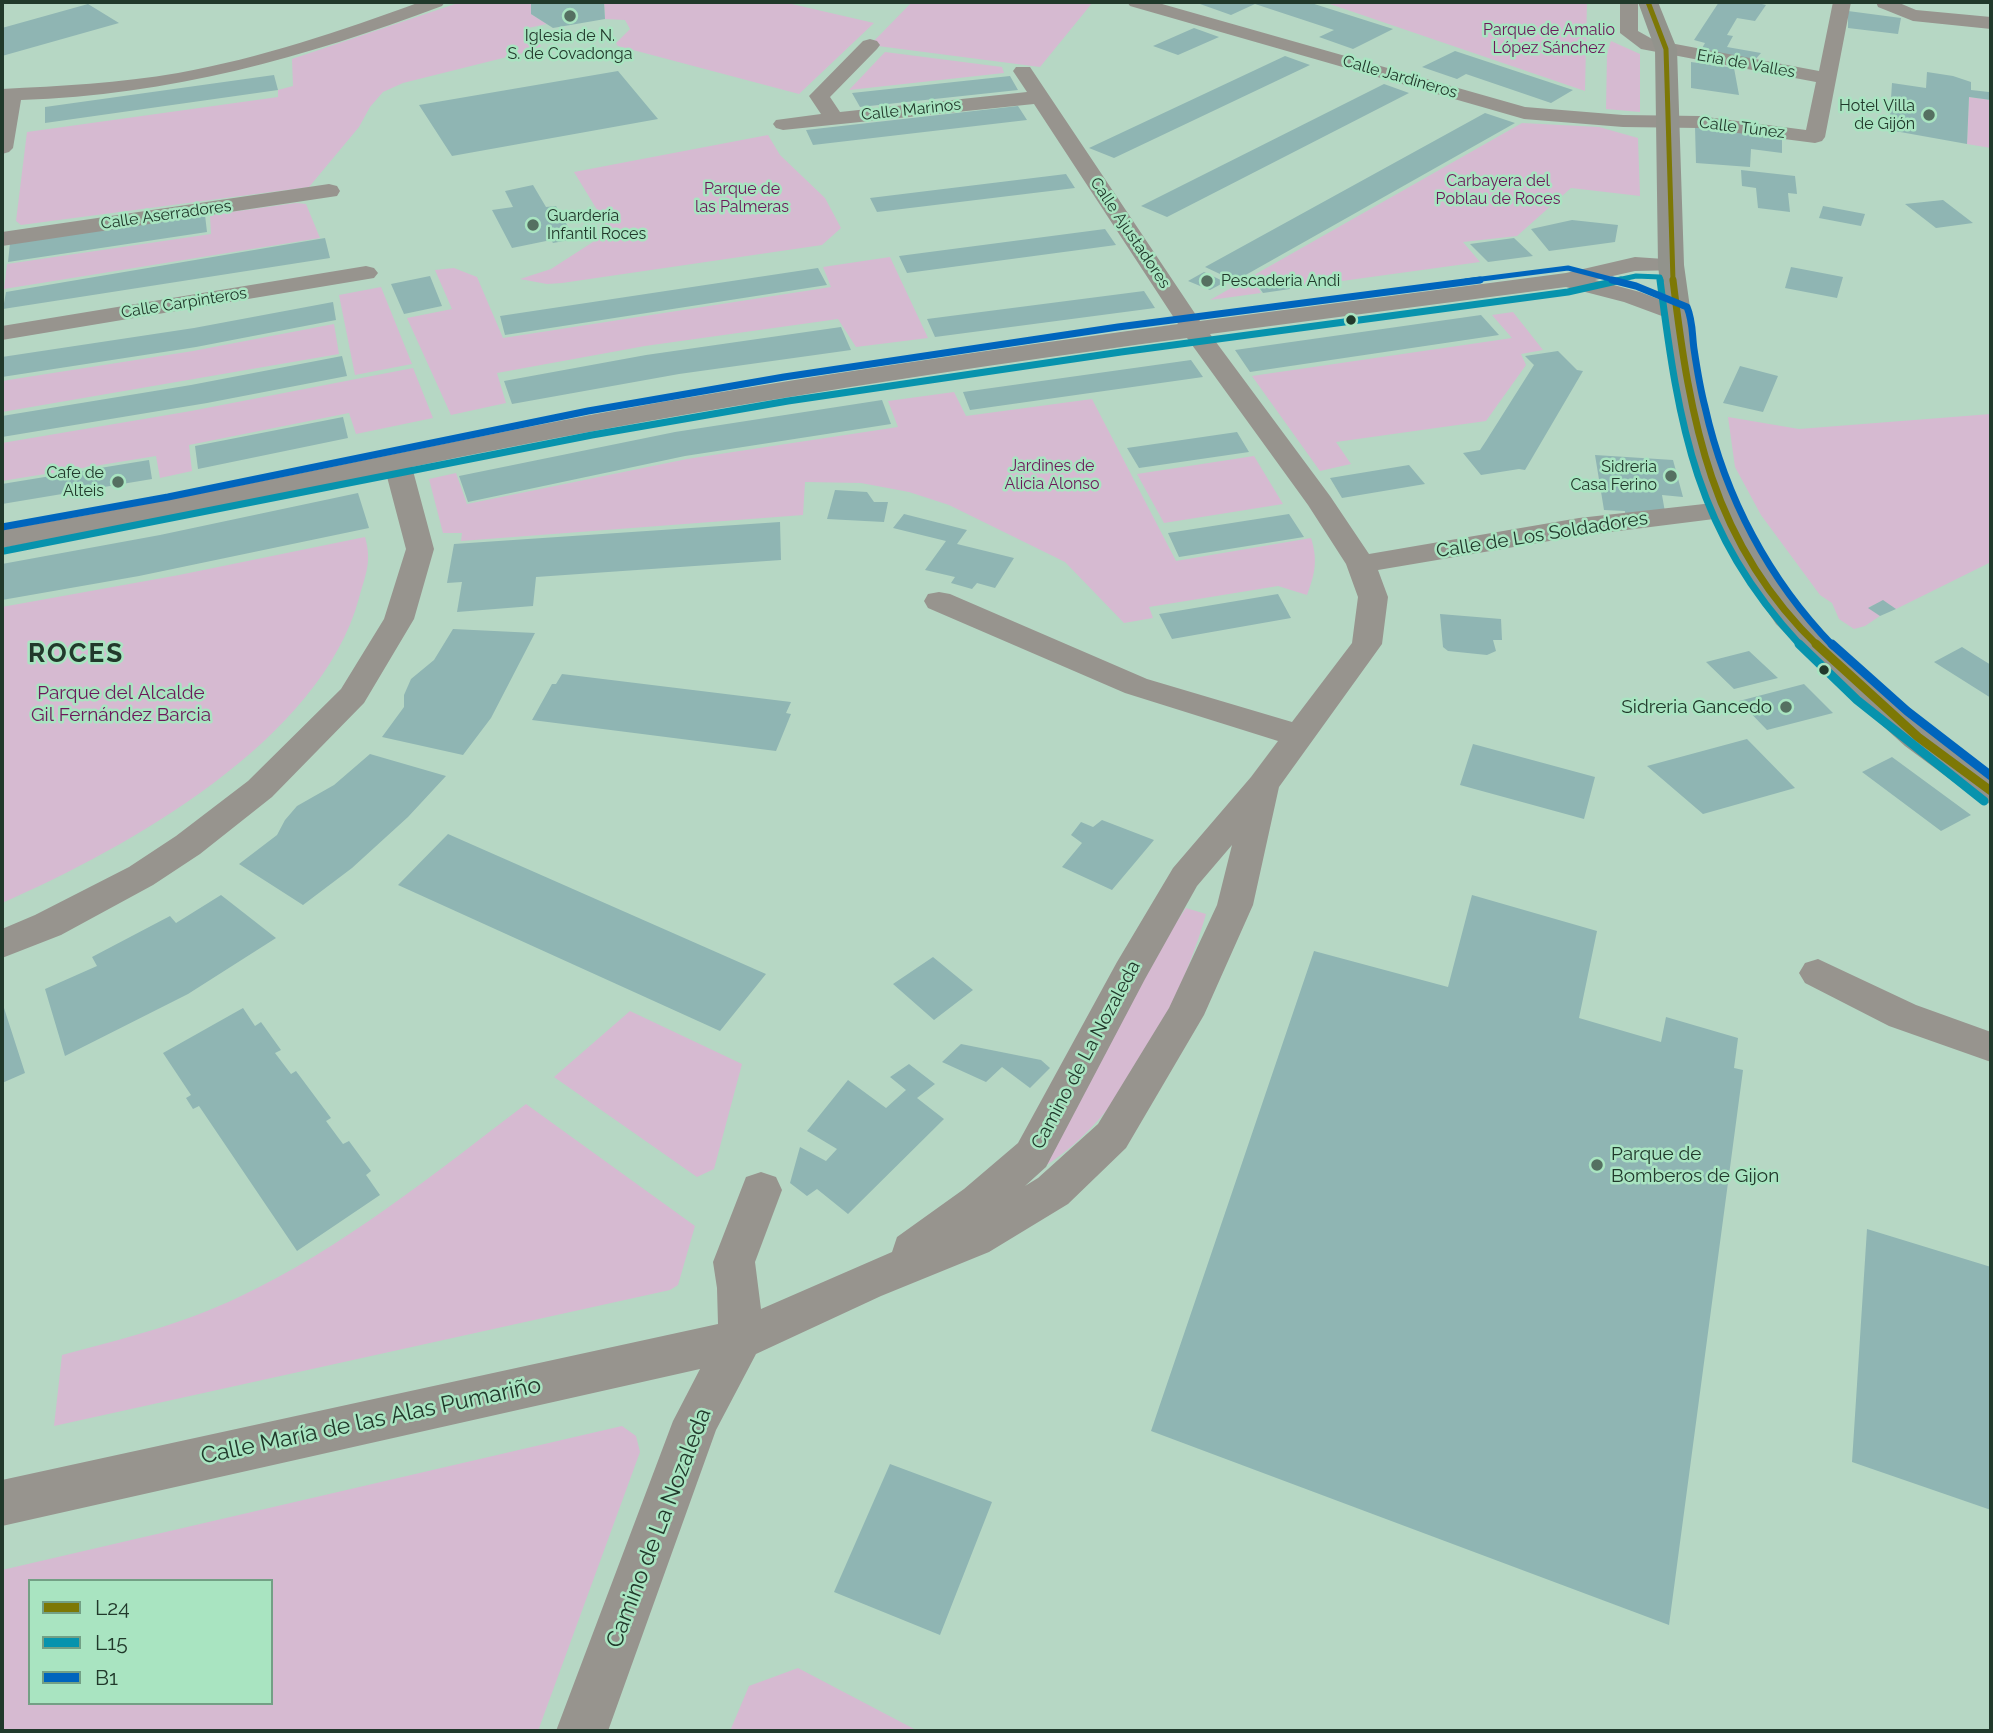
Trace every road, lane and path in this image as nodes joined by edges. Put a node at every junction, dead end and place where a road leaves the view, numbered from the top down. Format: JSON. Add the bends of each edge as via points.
{"nodes":[{"id":1,"x":436,"y":2,"type":"edge"},
{"id":2,"x":1136,"y":2,"type":"edge"},
{"id":3,"x":1629,"y":2,"type":"edge"},
{"id":4,"x":1648,"y":2,"type":"edge"},
{"id":5,"x":1842,"y":2,"type":"edge"},
{"id":6,"x":1880,"y":2,"type":"edge"},
{"id":7,"x":1932,"y":2,"type":"edge"},
{"id":8,"x":1991,"y":23,"type":"edge"},
{"id":9,"x":870,"y":45,"type":"dead end"},
{"id":10,"x":1666,"y":49,"type":"junction"},
{"id":11,"x":1024,"y":71,"type":"dead end"},
{"id":12,"x":1827,"y":78,"type":"junction"},
{"id":13,"x":7,"y":94,"type":"edge"},
{"id":14,"x":1039,"y":97,"type":"junction"},
{"id":15,"x":829,"y":110,"type":"junction"},
{"id":16,"x":779,"y":116,"type":"dead end"},
{"id":17,"x":1668,"y":121,"type":"junction"},
{"id":18,"x":2,"y":148,"type":"edge"},
{"id":19,"x":330,"y":191,"type":"dead end"},
{"id":20,"x":2,"y":239,"type":"edge"},
{"id":21,"x":1671,"y":265,"type":"junction"},
{"id":22,"x":366,"y":273,"type":"dead end"},
{"id":23,"x":1566,"y":280,"type":"junction"},
{"id":24,"x":1678,"y":315,"type":"junction"},
{"id":25,"x":1194,"y":330,"type":"junction"},
{"id":26,"x":2,"y":334,"type":"edge"},
{"id":27,"x":397,"y":461,"type":"junction"},
{"id":28,"x":1722,"y":510,"type":"junction"},
{"id":29,"x":2,"y":539,"type":"edge"},
{"id":30,"x":1362,"y":564,"type":"junction"},
{"id":31,"x":939,"y":601,"type":"dead end"},
{"id":32,"x":1300,"y":736,"type":"junction"},
{"id":33,"x":1263,"y":785,"type":"junction"},
{"id":34,"x":1991,"y":792,"type":"edge"},
{"id":35,"x":2,"y":944,"type":"edge"},
{"id":36,"x":1818,"y":973,"type":"dead end"},
{"id":37,"x":1991,"y":1047,"type":"edge"},
{"id":38,"x":761,"y":1190,"type":"dead end"},
{"id":39,"x":866,"y":1282,"type":"junction"},
{"id":40,"x":740,"y":1340,"type":"junction"},
{"id":41,"x":2,"y":1503,"type":"edge"},
{"id":42,"x":582,"y":1731,"type":"edge"}],
"edges":[{"from":1,"to":13,"type":"street","via":[[268,59],[199,75]]},
{"from":2,"to":17,"type":"street","name":"Calle Jardineros","via":[[1524,113]]},
{"from":3,"to":10,"type":"street","name":"Eria de Valles","via":[[1629,33],[1636,40]]},
{"from":4,"to":10,"type":"street"},
{"from":5,"to":12,"type":"street"},
{"from":6,"to":7,"type":"street"},
{"from":6,"to":8,"type":"street","via":[[1913,15]]},
{"from":9,"to":15,"type":"street","via":[[819,96]]},
{"from":10,"to":12,"type":"street","name":"Eria de Valles"},
{"from":10,"to":17,"type":"street"},
{"from":11,"to":14,"type":"street","name":"Calle Ajustadores"},
{"from":12,"to":17,"type":"street","name":"Calle Túnez","via":[[1815,136]]},
{"from":13,"to":18,"type":"street"},
{"from":14,"to":15,"type":"street","name":"Calle Marinos"},
{"from":14,"to":25,"type":"street","name":"Calle Ajustadores"},
{"from":15,"to":16,"type":"street","name":"Calle Marinos"},
{"from":17,"to":21,"type":"street"},
{"from":19,"to":20,"type":"street","name":"Calle Aserradores"},
{"from":21,"to":23,"type":"street","via":[[1635,264]]},
{"from":21,"to":24,"type":"street"},
{"from":22,"to":26,"type":"street","name":"Calle Carpinteros"},
{"from":23,"to":24,"type":"street"},
{"from":23,"to":25,"type":"street"},
{"from":24,"to":28,"type":"street","via":[[1692,413]]},
{"from":25,"to":27,"type":"street","via":[[699,404]]},
{"from":25,"to":30,"type":"street","name":"Calle Ajustadores"},
{"from":27,"to":29,"type":"street","via":[[116,521]]},
{"from":27,"to":35,"type":"street","via":[[420,549],[398,620],[353,696],[260,789],[188,845],[141,876]]},
{"from":28,"to":30,"type":"street","name":"Calle de Los Soldadores","via":[[1578,527]]},
{"from":28,"to":34,"type":"street","via":[[1788,617],[1891,714]]},
{"from":30,"to":32,"type":"street","name":"Camino de La Nozaleda","via":[[1373,597],[1367,644]]},
{"from":31,"to":32,"type":"street","via":[[1136,686]]},
{"from":32,"to":33,"type":"street","name":"Camino de La Nozaleda"},
{"from":33,"to":39,"type":"street","name":"Camino de La Nozaleda","via":[[1185,877],[1032,1155],[979,1202]]},
{"from":33,"to":39,"type":"street","name":"Camino de La Nozaleda","via":[[1235,905],[1185,1015],[1112,1136],[1053,1191],[974,1239]]},
{"from":36,"to":37,"type":"street","via":[[1872,1004],[1936,1031]]},
{"from":38,"to":40,"type":"street","via":[[734,1262]]},
{"from":39,"to":40,"type":"street","name":"Camino de La Nozaleda"},
{"from":40,"to":41,"type":"street","name":"Calle María de las Alas Pumariño"},
{"from":40,"to":42,"type":"street","name":"Camino de La Nozaleda","via":[[696,1421]]}]}
